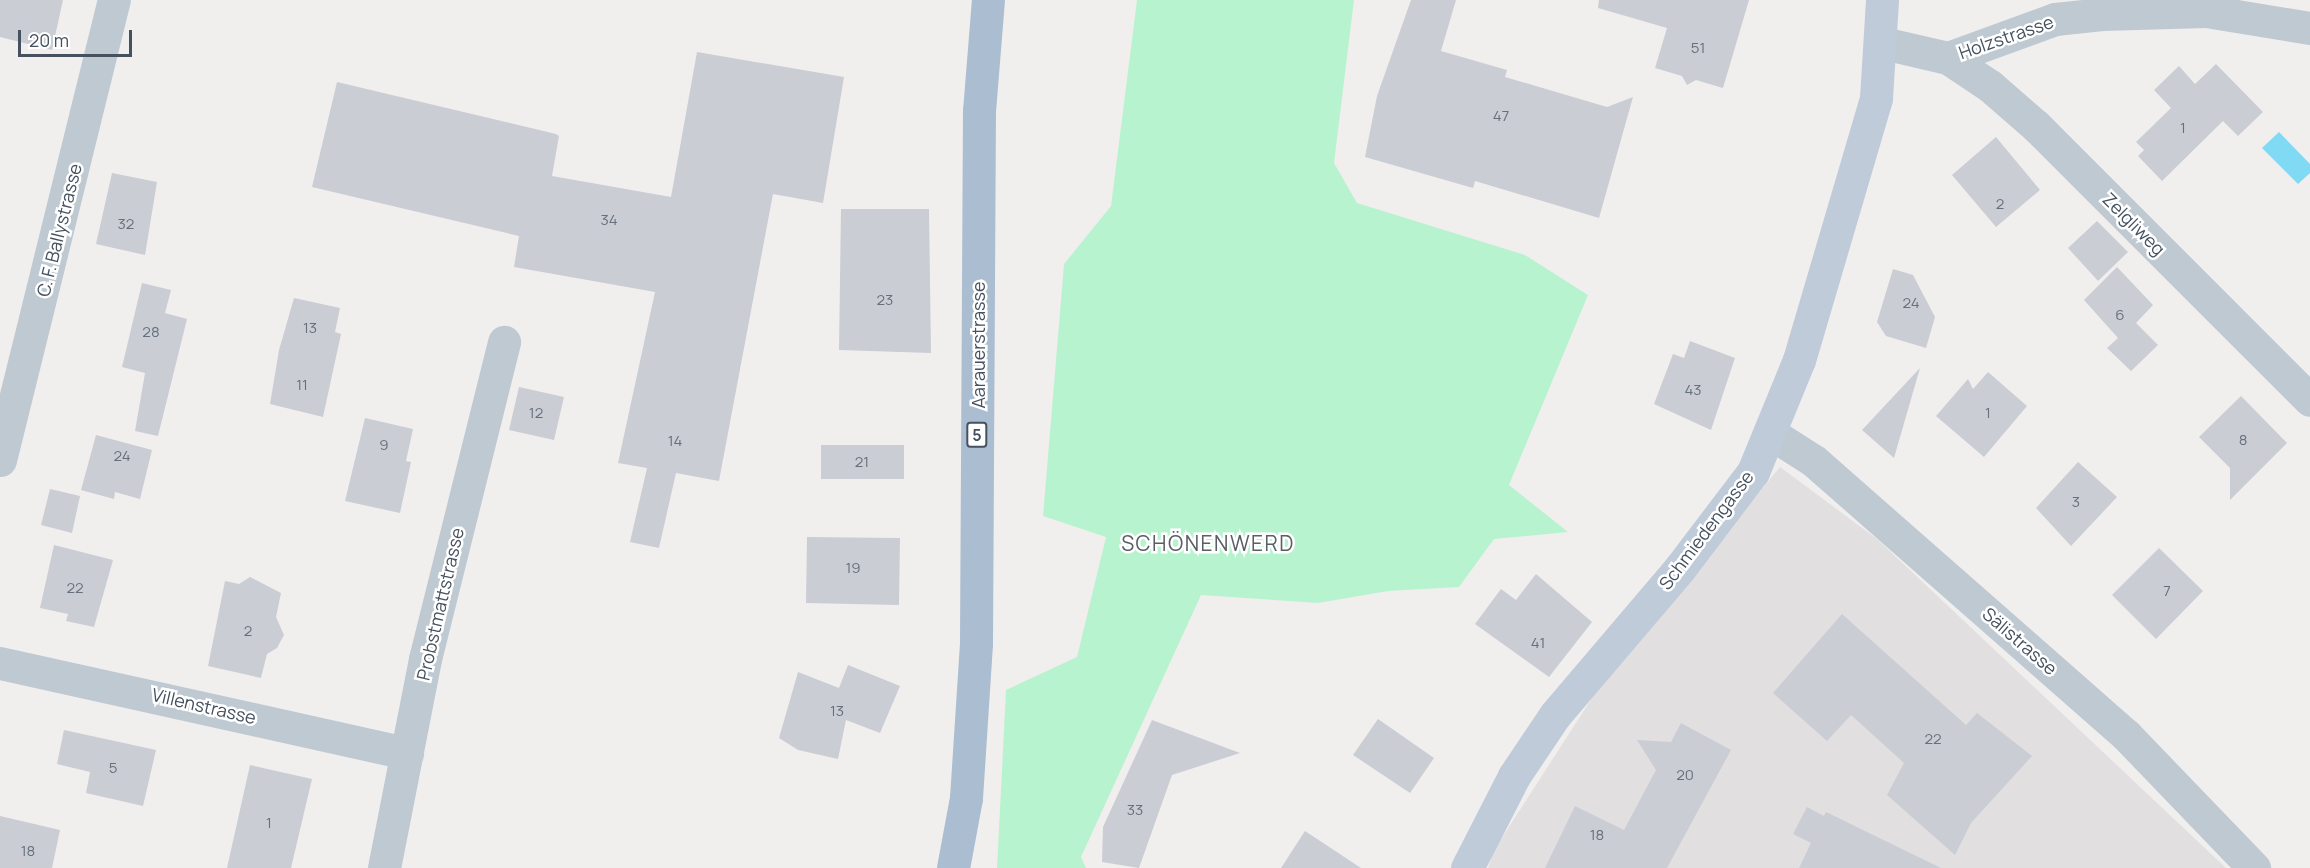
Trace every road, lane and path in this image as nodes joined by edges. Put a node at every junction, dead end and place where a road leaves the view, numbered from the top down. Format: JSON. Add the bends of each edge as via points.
{"nodes":[{"id":1,"x":114,"y":0,"type":"edge"},
{"id":2,"x":988,"y":0,"type":"edge"},
{"id":3,"x":1882,"y":0,"type":"edge"},
{"id":4,"x":2310,"y":28,"type":"edge"},
{"id":5,"x":1883,"y":43,"type":"junction"},
{"id":6,"x":1948,"y":58,"type":"junction"},
{"id":7,"x":504,"y":342,"type":"dead end"},
{"id":8,"x":2310,"y":400,"type":"edge"},
{"id":9,"x":1770,"y":433,"type":"junction"},
{"id":10,"x":0,"y":460,"type":"edge"},
{"id":11,"x":0,"y":663,"type":"edge"},
{"id":12,"x":407,"y":753,"type":"junction"},
{"id":13,"x":384,"y":868,"type":"edge"},
{"id":14,"x":953,"y":868,"type":"edge"},
{"id":15,"x":1467,"y":868,"type":"edge"},
{"id":16,"x":2254,"y":868,"type":"edge"}],
"edges":[{"from":1,"to":10,"type":"street","name":"C. F. Ballystrasse"},
{"from":2,"to":14,"type":"main road","name":"Aarauerstrasse","number":"5","via":[[979,111],[976,643],[966,798]]},
{"from":3,"to":5,"type":"street","name":"Schmiedengasse"},
{"from":4,"to":6,"type":"street","name":"Holzstrasse","via":[[2206,11],[2102,14],[2055,19]]},
{"from":5,"to":6,"type":"street","name":"Holzstrasse"},
{"from":5,"to":9,"type":"street","name":"Schmiedengasse","via":[[1876,98],[1799,360]]},
{"from":6,"to":8,"type":"street","name":"Zelgliweg","via":[[1990,86],[2036,126]]},
{"from":7,"to":12,"type":"street","name":"Probstmattstrasse","via":[[425,659]]},
{"from":9,"to":15,"type":"street","name":"Schmiedengasse","via":[[1753,472],[1680,568],[1555,715],[1514,776]]},
{"from":9,"to":16,"type":"street","name":"Sälistrasse","via":[[1814,461],[2126,735]]},
{"from":11,"to":12,"type":"street","name":"Villenstrasse"},
{"from":12,"to":13,"type":"street","name":"Probstmattstrasse"}]}
